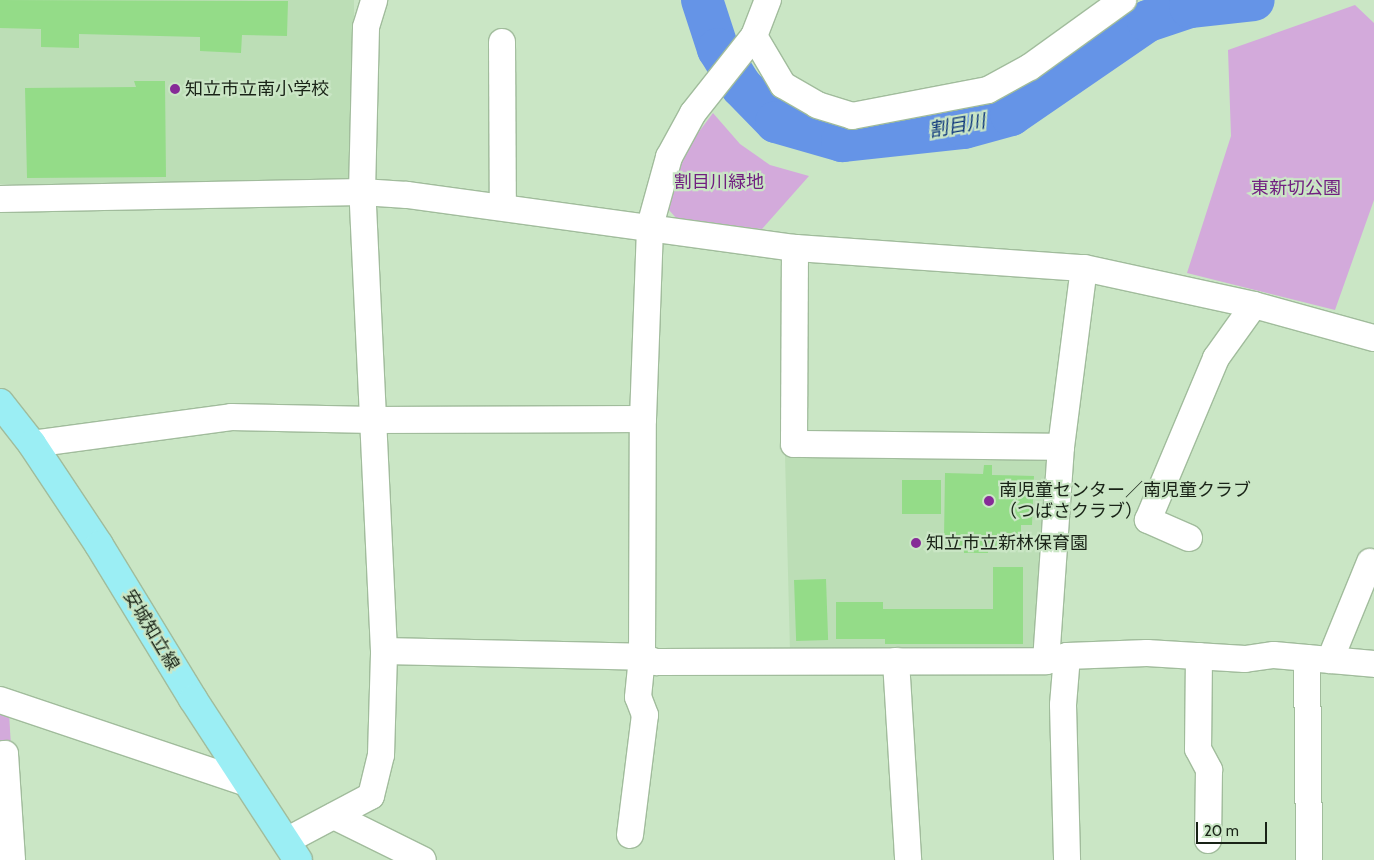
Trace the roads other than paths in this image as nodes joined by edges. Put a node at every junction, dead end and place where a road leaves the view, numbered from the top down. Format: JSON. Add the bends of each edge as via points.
{"nodes":[{"id":1,"x":374,"y":0,"type":"edge"},
{"id":2,"x":768,"y":0,"type":"edge"},
{"id":3,"x":1123,"y":0,"type":"edge"},
{"id":4,"x":502,"y":42,"type":"dead end"},
{"id":5,"x":750,"y":42,"type":"junction"},
{"id":6,"x":362,"y":192,"type":"junction"},
{"id":7,"x":0,"y":199,"type":"edge"},
{"id":8,"x":503,"y":206,"type":"junction"},
{"id":9,"x":650,"y":226,"type":"junction"},
{"id":10,"x":795,"y":248,"type":"junction"},
{"id":11,"x":1084,"y":268,"type":"junction"},
{"id":12,"x":1254,"y":306,"type":"junction"},
{"id":13,"x":1374,"y":338,"type":"edge"},
{"id":14,"x":0,"y":403,"type":"edge"},
{"id":15,"x":643,"y":419,"type":"junction"},
{"id":16,"x":373,"y":420,"type":"junction"},
{"id":17,"x":32,"y":444,"type":"junction"},
{"id":18,"x":1061,"y":447,"type":"junction"},
{"id":19,"x":1188,"y":538,"type":"dead end"},
{"id":20,"x":1370,"y":562,"type":"dead end"},
{"id":21,"x":384,"y":651,"type":"junction"},
{"id":22,"x":1199,"y":656,"type":"junction"},
{"id":23,"x":642,"y":657,"type":"junction"},
{"id":24,"x":1056,"y":659,"type":"junction"},
{"id":25,"x":1319,"y":659,"type":"junction"},
{"id":26,"x":896,"y":661,"type":"junction"},
{"id":27,"x":1374,"y":664,"type":"edge"},
{"id":28,"x":0,"y":700,"type":"edge"},
{"id":29,"x":0,"y":755,"type":"edge"},
{"id":30,"x":247,"y":783,"type":"junction"},
{"id":31,"x":334,"y":816,"type":"junction"},
{"id":32,"x":630,"y":835,"type":"dead end"},
{"id":33,"x":1208,"y":840,"type":"dead end"},
{"id":34,"x":292,"y":850,"type":"edge"},
{"id":35,"x":12,"y":860,"type":"edge"},
{"id":36,"x":423,"y":860,"type":"edge"},
{"id":37,"x":908,"y":860,"type":"edge"},
{"id":38,"x":1068,"y":860,"type":"edge"},
{"id":39,"x":1309,"y":860,"type":"edge"}],
"edges":[{"from":1,"to":6,"type":"street","via":[[366,27]]},
{"from":2,"to":5,"type":"street"},
{"from":3,"to":5,"type":"street","via":[[1030,66],[988,90],[852,116],[818,105],[783,85]]},
{"from":4,"to":8,"type":"street"},
{"from":5,"to":9,"type":"street","via":[[693,113],[669,157]]},
{"from":6,"to":7,"type":"street"},
{"from":6,"to":8,"type":"street"},
{"from":6,"to":16,"type":"street"},
{"from":8,"to":9,"type":"street"},
{"from":9,"to":10,"type":"street"},
{"from":9,"to":15,"type":"street"},
{"from":10,"to":11,"type":"street"},
{"from":10,"to":18,"type":"street","via":[[794,444]]},
{"from":11,"to":12,"type":"street"},
{"from":11,"to":18,"type":"street"},
{"from":12,"to":13,"type":"street"},
{"from":12,"to":19,"type":"street","via":[[1216,358],[1148,520]]},
{"from":14,"to":17,"type":"main road","name":"安城知立線"},
{"from":15,"to":16,"type":"street"},
{"from":15,"to":23,"type":"street"},
{"from":16,"to":17,"type":"street","via":[[230,416]]},
{"from":16,"to":21,"type":"street"},
{"from":17,"to":30,"type":"main road","name":"安城知立線"},
{"from":18,"to":24,"type":"street"},
{"from":20,"to":25,"type":"street"},
{"from":21,"to":23,"type":"street"},
{"from":21,"to":31,"type":"street","via":[[377,779],[371,796]]},
{"from":22,"to":24,"type":"street","via":[[1147,653]]},
{"from":22,"to":25,"type":"street"},
{"from":22,"to":33,"type":"street","via":[[1198,749],[1209,770]]},
{"from":23,"to":26,"type":"street","via":[[656,662]]},
{"from":23,"to":32,"type":"street","via":[[638,697],[645,715]]},
{"from":24,"to":26,"type":"street"},
{"from":24,"to":38,"type":"street","via":[[1063,706]]},
{"from":25,"to":27,"type":"street"},
{"from":25,"to":39,"type":"street"},
{"from":26,"to":37,"type":"street"},
{"from":28,"to":30,"type":"street"},
{"from":29,"to":35,"type":"street","via":[[5,754]]},
{"from":30,"to":34,"type":"main road","name":"安城知立線"},
{"from":31,"to":34,"type":"street"},
{"from":31,"to":36,"type":"street"}]}
